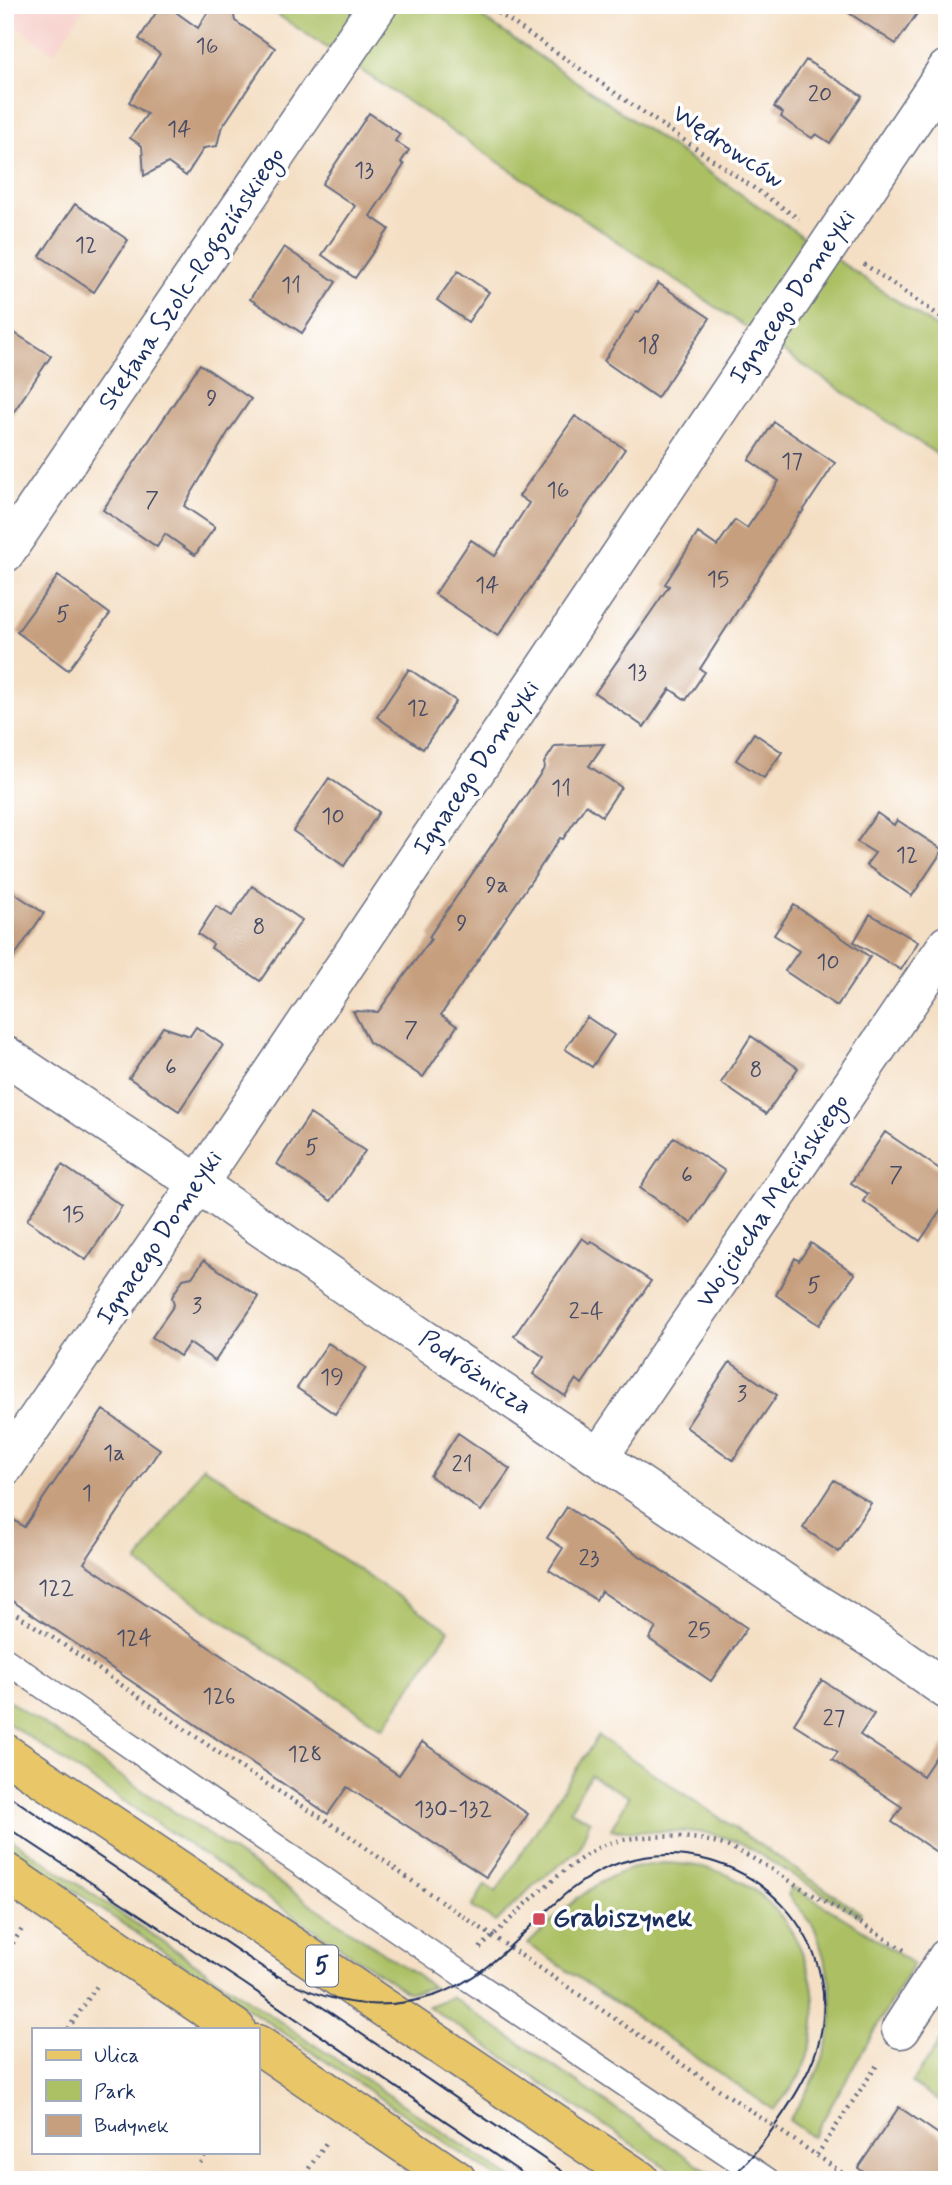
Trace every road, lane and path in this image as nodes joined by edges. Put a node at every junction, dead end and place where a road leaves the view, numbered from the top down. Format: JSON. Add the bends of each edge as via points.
{"nodes":[{"id":1,"x":378,"y":5,"type":"edge"},
{"id":2,"x":487,"y":5,"type":"edge"},
{"id":3,"x":947,"y":69,"type":"edge"},
{"id":4,"x":830,"y":241,"type":"junction"},
{"id":5,"x":947,"y":321,"type":"edge"},
{"id":6,"x":5,"y":553,"type":"edge"},
{"id":7,"x":947,"y":945,"type":"edge"},
{"id":8,"x":5,"y":1055,"type":"edge"},
{"id":9,"x":197,"y":1183,"type":"junction"},
{"id":10,"x":598,"y":1457,"type":"junction"},
{"id":11,"x":5,"y":1466,"type":"edge"},
{"id":12,"x":5,"y":1607,"type":"edge"},
{"id":13,"x":5,"y":1660,"type":"edge"},
{"id":14,"x":947,"y":1690,"type":"edge"},
{"id":15,"x":5,"y":1753,"type":"edge"},
{"id":16,"x":5,"y":1872,"type":"edge"},
{"id":17,"x":23,"y":1927,"type":"dead end"},
{"id":18,"x":494,"y":1936,"type":"junction"},
{"id":19,"x":5,"y":1955,"type":"edge"},
{"id":20,"x":942,"y":1965,"type":"edge"},
{"id":21,"x":457,"y":1971,"type":"junction"},
{"id":22,"x":101,"y":1979,"type":"dead end"},
{"id":23,"x":69,"y":2028,"type":"edge"},
{"id":24,"x":235,"y":2028,"type":"edge"},
{"id":25,"x":901,"y":2029,"type":"joint"},
{"id":26,"x":259,"y":2045,"type":"edge"},
{"id":27,"x":331,"y":2136,"type":"dead end"},
{"id":28,"x":206,"y":2154,"type":"edge"},
{"id":29,"x":817,"y":2155,"type":"junction"},
{"id":30,"x":200,"y":2163,"type":"dead end"},
{"id":31,"x":301,"y":2180,"type":"edge"},
{"id":32,"x":457,"y":2180,"type":"edge"},
{"id":33,"x":640,"y":2180,"type":"edge"},
{"id":34,"x":767,"y":2180,"type":"edge"},
{"id":35,"x":853,"y":2180,"type":"edge"}],
"edges":[{"from":1,"to":6,"type":"street","name":"Stefana Szolc-Rogozińskiego"},
{"from":2,"to":4,"type":"path","name":"Wędrowców"},
{"from":3,"to":4,"type":"street","name":"Ignacego Domeyki"},
{"from":4,"to":5,"type":"path","name":"Wędrowców"},
{"from":4,"to":9,"type":"street","name":"Ignacego Domeyki"},
{"from":7,"to":10,"type":"street","name":"Wojciecha Męcińskiego"},
{"from":8,"to":9,"type":"street","name":"Podróżnicza"},
{"from":9,"to":10,"type":"street","name":"Podróżnicza"},
{"from":9,"to":11,"type":"street","name":"Ignacego Domeyki"},
{"from":10,"to":14,"type":"street","name":"Podróżnicza"},
{"from":12,"to":18,"type":"path"},
{"from":13,"to":21,"type":"lane"},
{"from":15,"to":33,"type":"main road","number":"5"},
{"from":16,"to":24,"type":"main road"},
{"from":17,"to":19,"type":"path"},
{"from":18,"to":20,"type":"path","via":[[573,1865],[601,1847],[658,1836],[709,1841],[748,1856]]},
{"from":18,"to":21,"type":"path"},
{"from":18,"to":29,"type":"path"},
{"from":20,"to":25,"type":"street"},
{"from":21,"to":34,"type":"lane"},
{"from":22,"to":23,"type":"path"},
{"from":25,"to":29,"type":"path"},
{"from":26,"to":32,"type":"main road"},
{"from":27,"to":31,"type":"path"},
{"from":28,"to":30,"type":"path"},
{"from":29,"to":35,"type":"path"}]}
